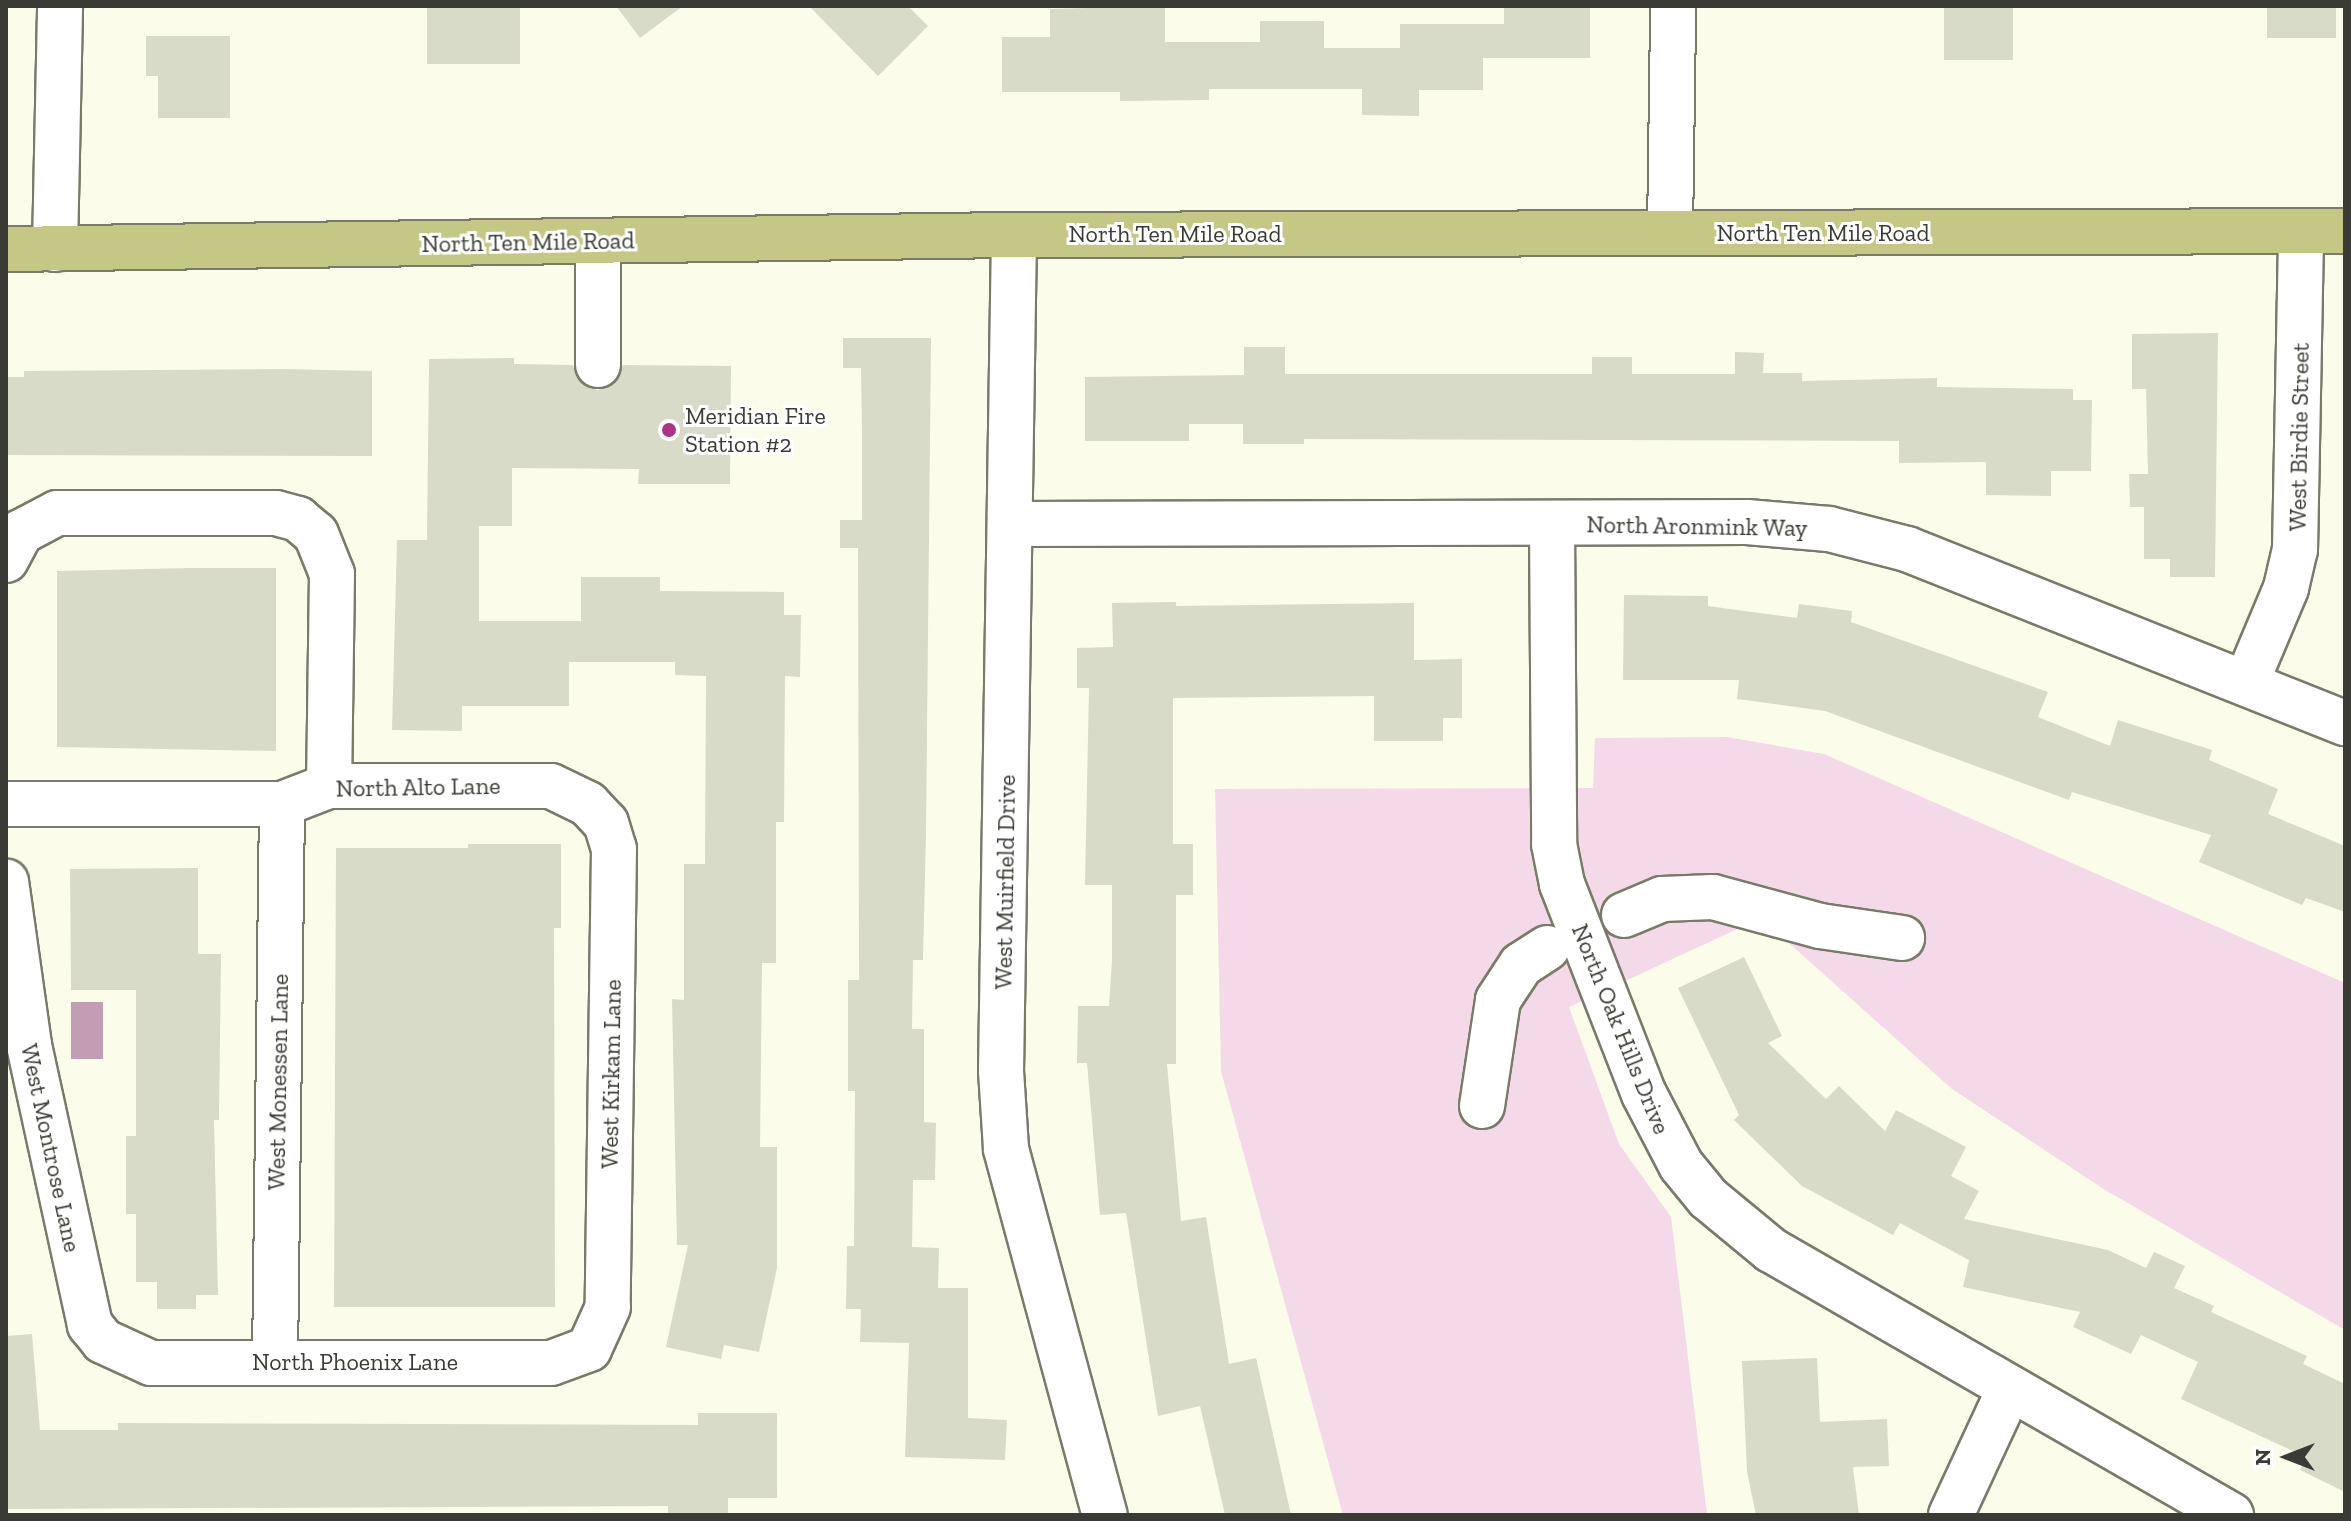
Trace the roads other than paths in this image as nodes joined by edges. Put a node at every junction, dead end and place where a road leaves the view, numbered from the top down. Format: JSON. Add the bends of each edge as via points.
{"nodes":[{"id":1,"x":60,"y":6,"type":"edge"},
{"id":2,"x":1673,"y":6,"type":"edge"},
{"id":3,"x":2301,"y":231,"type":"junction"},
{"id":4,"x":2345,"y":231,"type":"edge"},
{"id":5,"x":1670,"y":233,"type":"junction"},
{"id":6,"x":1014,"y":235,"type":"junction"},
{"id":7,"x":598,"y":241,"type":"junction"},
{"id":8,"x":6,"y":249,"type":"edge"},
{"id":9,"x":55,"y":249,"type":"junction"},
{"id":10,"x":598,"y":365,"type":"dead end"},
{"id":11,"x":1013,"y":524,"type":"junction"},
{"id":12,"x":1552,"y":525,"type":"junction"},
{"id":13,"x":13,"y":546,"type":"edge"},
{"id":14,"x":2247,"y":681,"type":"junction"},
{"id":15,"x":2345,"y":723,"type":"edge"},
{"id":16,"x":329,"y":786,"type":"junction"},
{"id":17,"x":6,"y":804,"type":"edge"},
{"id":18,"x":282,"y":804,"type":"junction"},
{"id":19,"x":588,"y":804,"type":"joint"},
{"id":20,"x":6,"y":882,"type":"edge"},
{"id":21,"x":1624,"y":915,"type":"dead end"},
{"id":22,"x":1902,"y":938,"type":"dead end"},
{"id":23,"x":1547,"y":948,"type":"dead end"},
{"id":24,"x":1482,"y":1106,"type":"dead end"},
{"id":25,"x":589,"y":1349,"type":"joint"},
{"id":26,"x":119,"y":1353,"type":"joint"},
{"id":27,"x":275,"y":1361,"type":"junction"},
{"id":28,"x":2010,"y":1388,"type":"junction"},
{"id":29,"x":1105,"y":1515,"type":"edge"},
{"id":30,"x":1951,"y":1515,"type":"edge"},
{"id":31,"x":2231,"y":1515,"type":"edge"}],
"edges":[{"from":1,"to":9,"type":"street"},
{"from":2,"to":5,"type":"street"},
{"from":3,"to":4,"type":"main road","name":"North Ten Mile Road"},
{"from":3,"to":5,"type":"main road","name":"North Ten Mile Road"},
{"from":3,"to":14,"type":"street","name":"West Birdie Street","via":[[2300,509],[2286,588]]},
{"from":5,"to":6,"type":"main road","name":"North Ten Mile Road"},
{"from":6,"to":7,"type":"main road","name":"North Ten Mile Road"},
{"from":6,"to":11,"type":"street","name":"West Muirfield Drive"},
{"from":7,"to":9,"type":"main road","name":"North Ten Mile Road"},
{"from":7,"to":10,"type":"street"},
{"from":8,"to":9,"type":"main road","name":"North Ten Mile Road"},
{"from":11,"to":12,"type":"street","name":"North Aronmink Way"},
{"from":11,"to":29,"type":"street","name":"West Muirfield Drive","via":[[1001,1071],[1006,1149]]},
{"from":12,"to":14,"type":"street","name":"North Aronmink Way","via":[[1747,522],[1869,537]]},
{"from":12,"to":28,"type":"street","name":"North Oak Hills Drive","via":[[1554,844],[1562,884],[1660,1131],[1708,1198],[1760,1242]]},
{"from":13,"to":16,"type":"street","via":[[57,513],[276,513],[298,519],[316,534],[332,574]]},
{"from":14,"to":15,"type":"street","name":"North Aronmink Way"},
{"from":16,"to":18,"type":"street","name":"North Alto Lane"},
{"from":16,"to":19,"type":"street","name":"North Alto Lane","via":[[551,786]]},
{"from":17,"to":18,"type":"street","name":"North Alto Lane"},
{"from":18,"to":27,"type":"street","name":"West Monessen Lane"},
{"from":19,"to":25,"type":"street","name":"West Kirkam Lane","via":[[606,823],[614,849],[608,1307]]},
{"from":20,"to":26,"type":"street","name":"West Montrose Lane","via":[[29,1045],[77,1276],[90,1325]]},
{"from":21,"to":22,"type":"street","via":[[1662,899],[1713,897],[1820,926]]},
{"from":23,"to":24,"type":"street","via":[[1521,965],[1498,1000]]},
{"from":25,"to":27,"type":"street","name":"North Phoenix Lane","via":[[551,1363]]},
{"from":26,"to":27,"type":"street","name":"North Phoenix Lane","via":[[151,1363]]},
{"from":28,"to":30,"type":"street"},
{"from":28,"to":31,"type":"street","name":"North Oak Hills Drive"}]}
